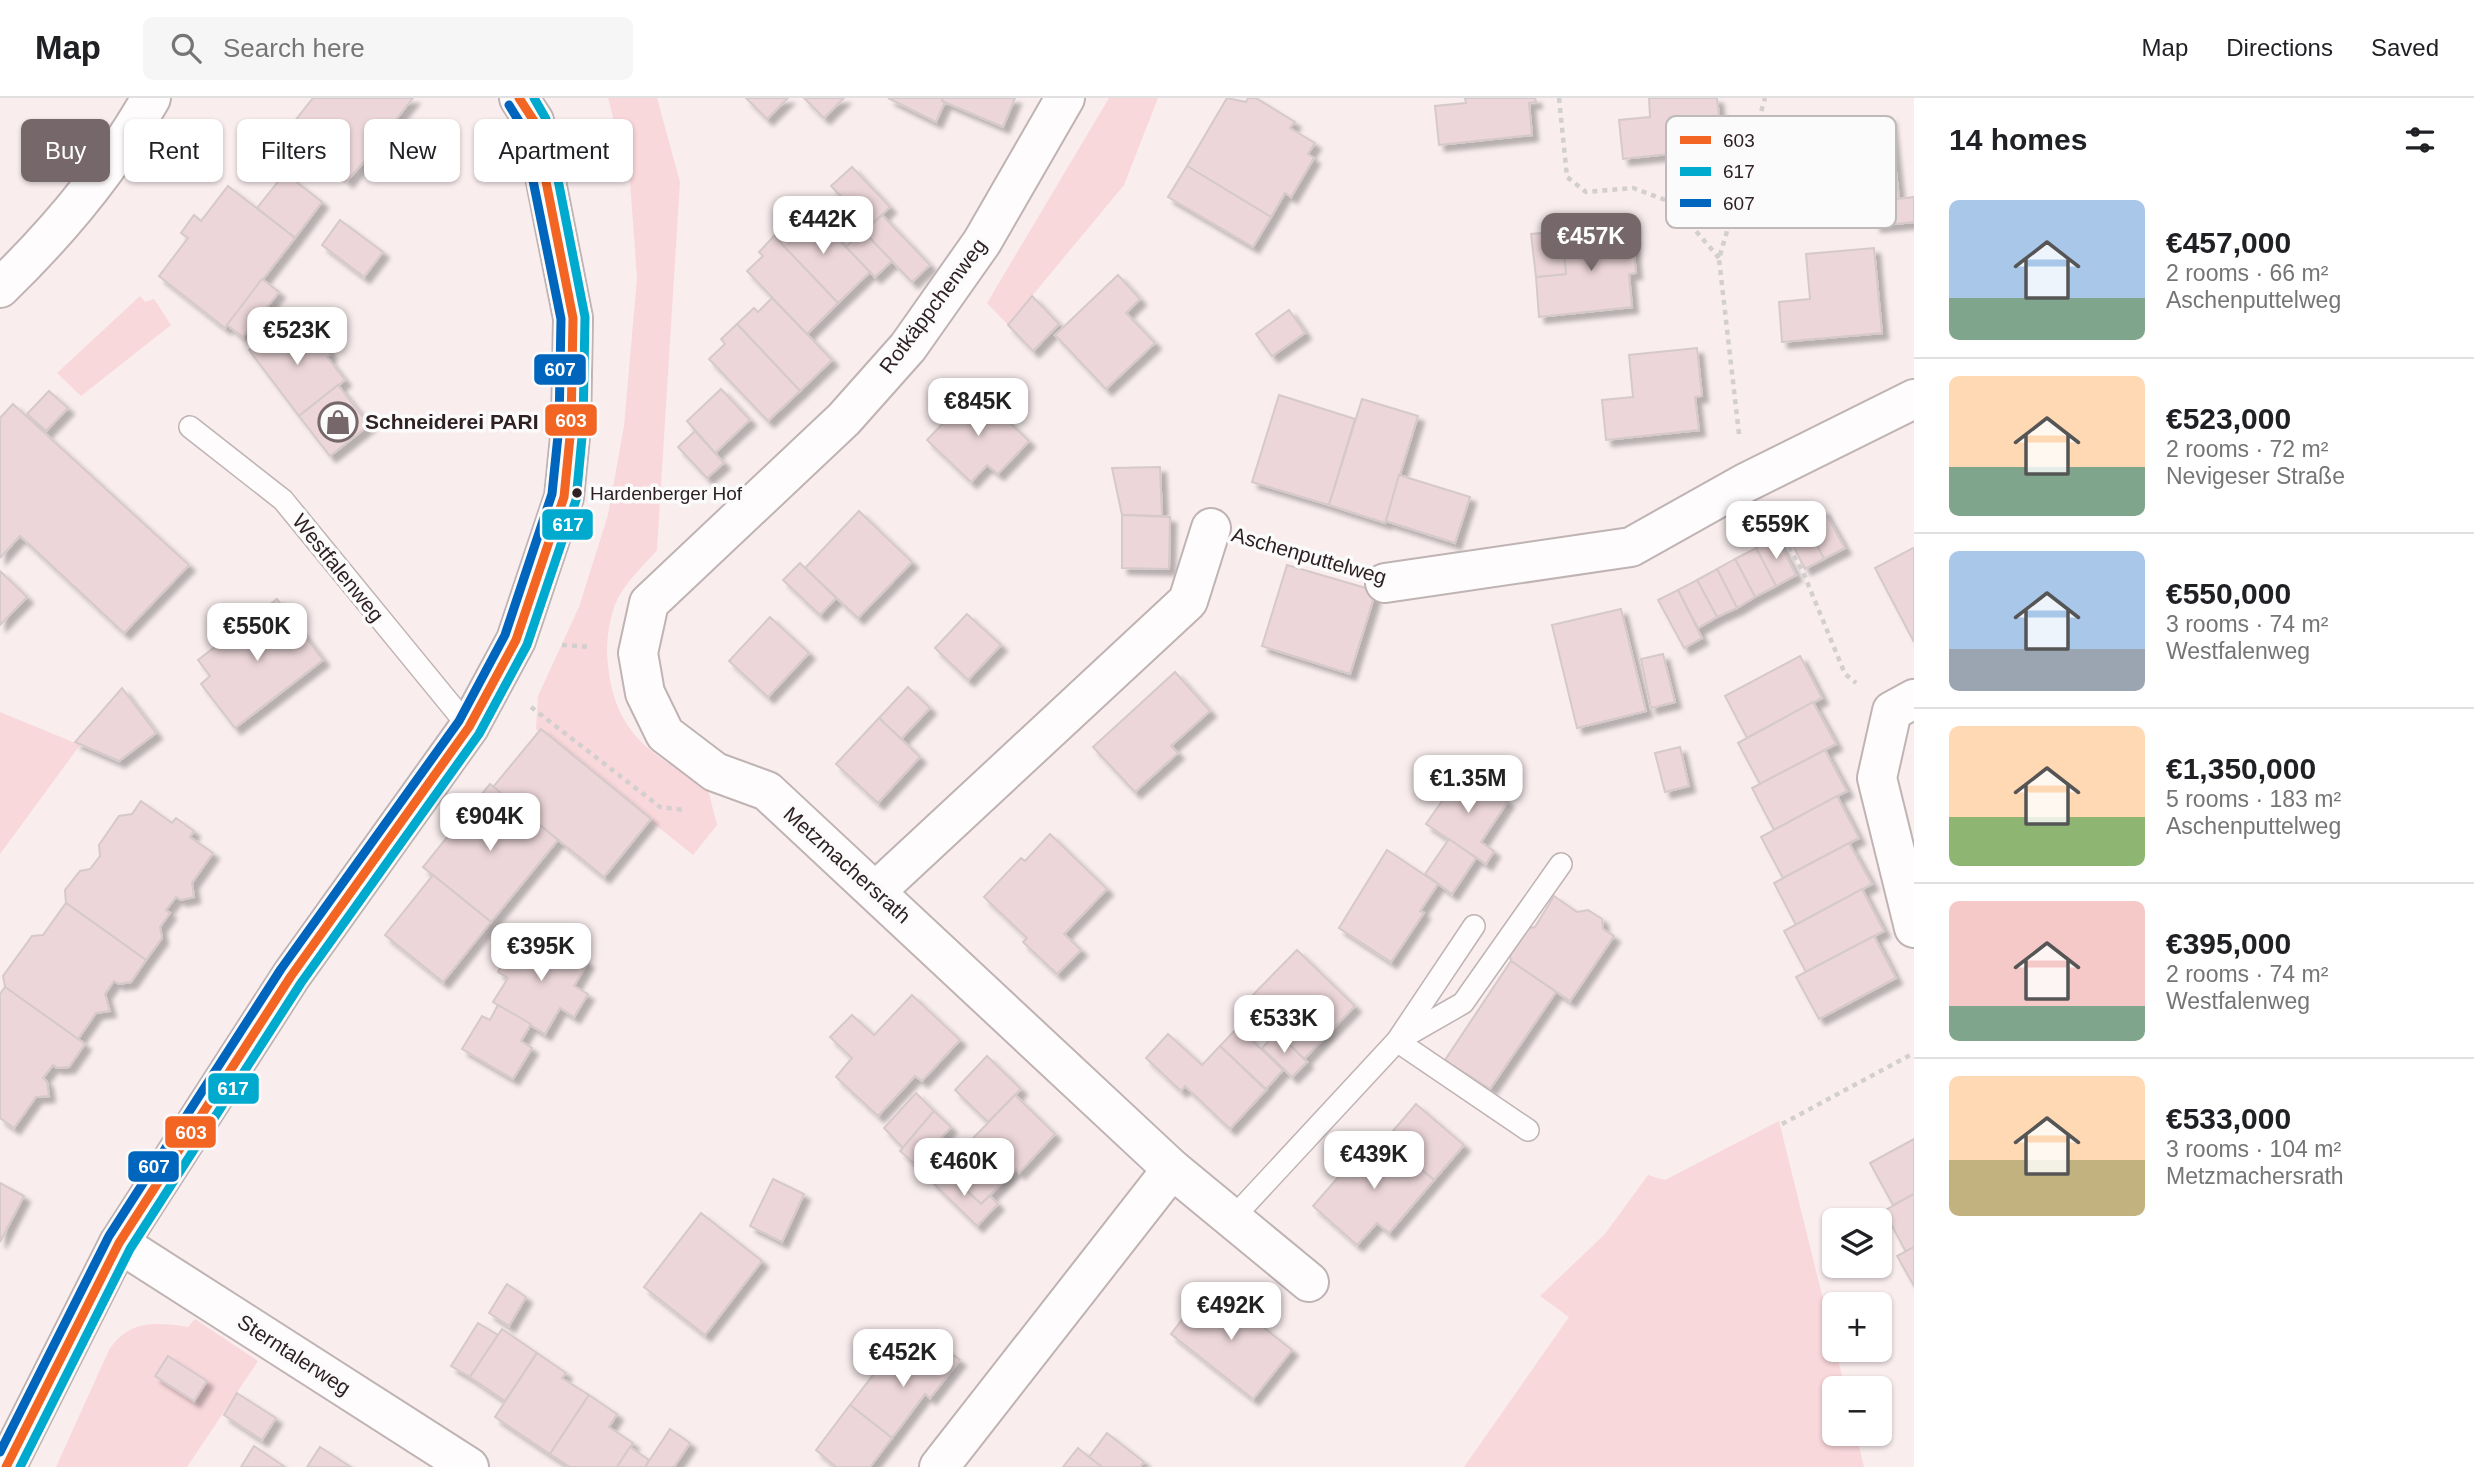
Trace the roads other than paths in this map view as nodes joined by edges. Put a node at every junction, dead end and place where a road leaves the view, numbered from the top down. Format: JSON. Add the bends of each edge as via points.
{"nodes":[{"id":1,"x":151,"y":98,"type":"edge"},
{"id":2,"x":519,"y":98,"type":"edge"},
{"id":3,"x":1065,"y":98,"type":"edge"},
{"id":4,"x":0,"y":288,"type":"edge"},
{"id":5,"x":1914,"y":399,"type":"edge"},
{"id":6,"x":190,"y":427,"type":"dead end"},
{"id":7,"x":1211,"y":528,"type":"road end"},
{"id":8,"x":708,"y":547,"type":"joint"},
{"id":9,"x":1385,"y":583,"type":"road end"},
{"id":10,"x":1903,"y":705,"type":"edge"},
{"id":11,"x":469,"y":727,"type":"junction"},
{"id":12,"x":1561,"y":864,"type":"dead end"},
{"id":13,"x":876,"y":891,"type":"junction"},
{"id":14,"x":1474,"y":926,"type":"dead end"},
{"id":15,"x":1914,"y":928,"type":"edge"},
{"id":16,"x":1397,"y":1041,"type":"junction"},
{"id":17,"x":1528,"y":1130,"type":"dead end"},
{"id":18,"x":1172,"y":1169,"type":"junction"},
{"id":19,"x":1231,"y":1220,"type":"junction"},
{"id":20,"x":119,"y":1243,"type":"junction"},
{"id":21,"x":1309,"y":1282,"type":"dead end"},
{"id":22,"x":6,"y":1467,"type":"edge"},
{"id":23,"x":469,"y":1467,"type":"edge"},
{"id":24,"x":939,"y":1467,"type":"edge"}],
"edges":[{"from":1,"to":4,"type":"street","via":[[132,132],[55,234]]},
{"from":2,"to":11,"type":"street","via":[[534,121],[573,318],[572,427],[556,525],[516,640]]},
{"from":3,"to":8,"type":"street","name":"Rotkäppchenweg","via":[[982,242],[908,347],[844,419]]},
{"from":5,"to":9,"type":"street","name":"Aschenputtelweg","via":[[1630,547]]},
{"from":6,"to":11,"type":"lane","name":"Westfalenweg","via":[[283,500]]},
{"from":7,"to":13,"type":"street","name":"Aschenputtelweg","via":[[1188,601]]},
{"from":8,"to":13,"type":"street","name":"Metzmachersrath","via":[[649,603],[638,653],[650,703],[665,734],[715,772],[767,791]]},
{"from":10,"to":15,"type":"street","via":[[1877,778]]},
{"from":11,"to":20,"type":"street","via":[[291,976]]},
{"from":12,"to":16,"type":"lane","via":[[1463,1003]]},
{"from":13,"to":18,"type":"street","name":"Metzmachersrath"},
{"from":14,"to":16,"type":"lane"},
{"from":16,"to":17,"type":"lane"},
{"from":16,"to":19,"type":"lane"},
{"from":18,"to":19,"type":"street","name":"Metzmachersrath"},
{"from":18,"to":24,"type":"street"},
{"from":19,"to":21,"type":"street","name":"Metzmachersrath"},
{"from":20,"to":22,"type":"street"},
{"from":20,"to":23,"type":"street","name":"Sterntalerweg"}]}
